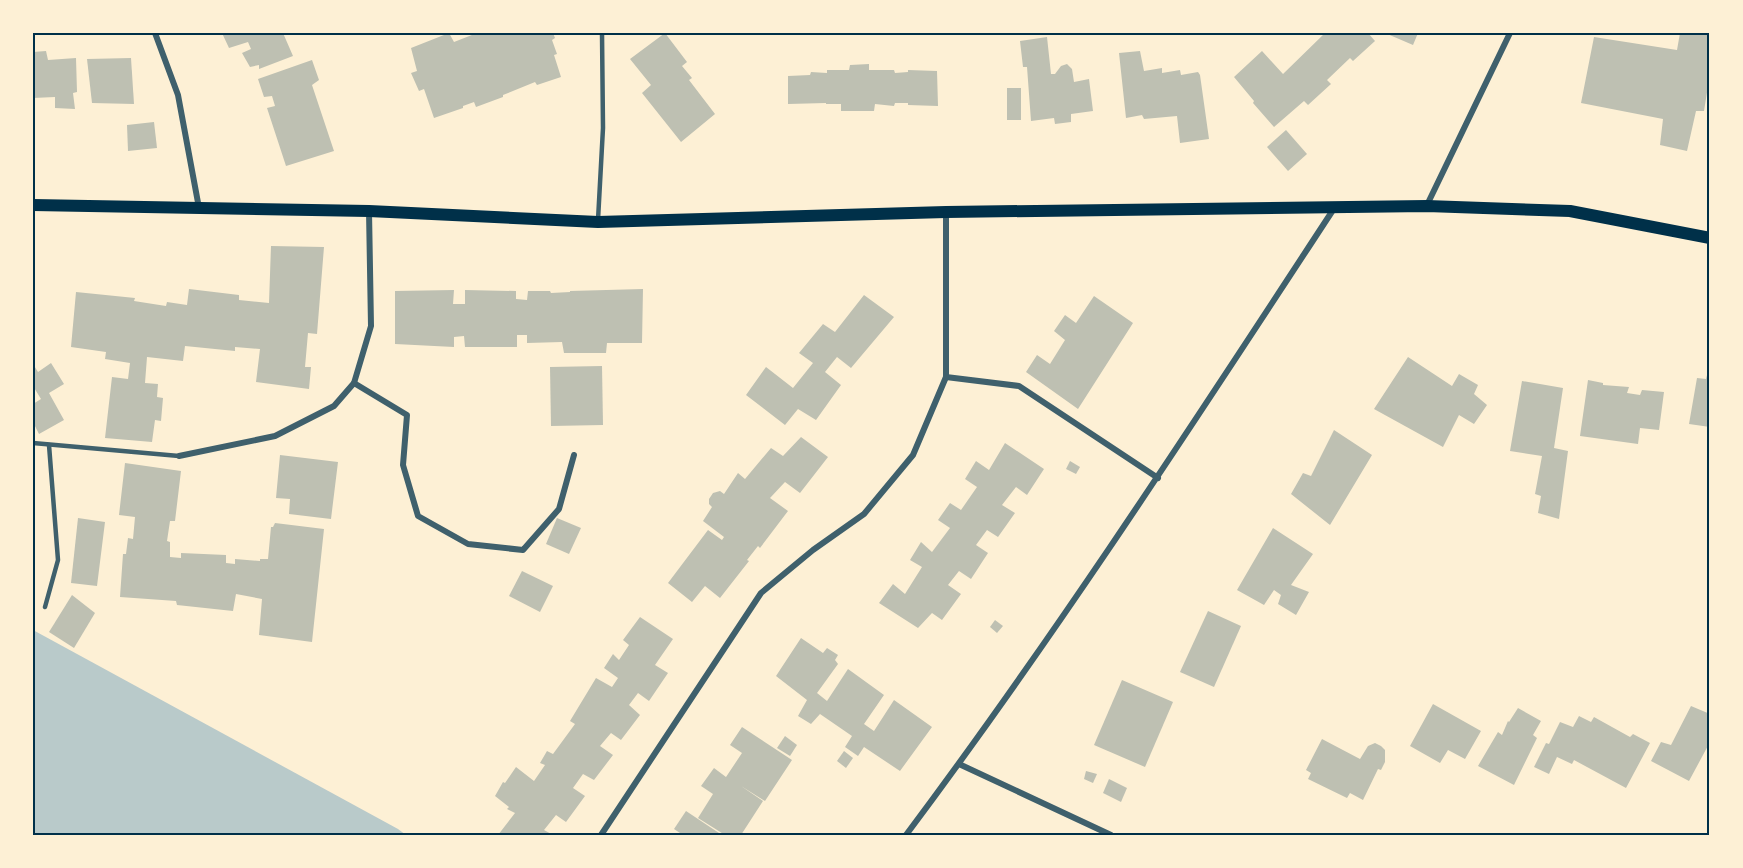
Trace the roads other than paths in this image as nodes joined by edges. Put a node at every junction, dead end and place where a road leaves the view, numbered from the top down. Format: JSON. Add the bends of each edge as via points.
{"nodes":[{"id":1,"x":155,"y":33,"type":"edge"},
{"id":2,"x":602,"y":33,"type":"edge"},
{"id":3,"x":1510,"y":33,"type":"edge"},
{"id":4,"x":33,"y":206,"type":"edge"},
{"id":5,"x":1427,"y":206,"type":"junction"},
{"id":6,"x":1335,"y":207,"type":"junction"},
{"id":7,"x":199,"y":208,"type":"junction"},
{"id":8,"x":369,"y":211,"type":"junction"},
{"id":9,"x":945,"y":213,"type":"junction"},
{"id":10,"x":598,"y":222,"type":"junction"},
{"id":11,"x":1710,"y":238,"type":"edge"},
{"id":12,"x":946,"y":376,"type":"junction"},
{"id":13,"x":354,"y":383,"type":"junction"},
{"id":14,"x":33,"y":443,"type":"edge"},
{"id":15,"x":50,"y":445,"type":"junction"},
{"id":16,"x":574,"y":455,"type":"dead end"},
{"id":17,"x":180,"y":456,"type":"joint"},
{"id":18,"x":1158,"y":478,"type":"junction"},
{"id":19,"x":45,"y":607,"type":"dead end"},
{"id":20,"x":959,"y":764,"type":"junction"},
{"id":21,"x":601,"y":835,"type":"edge"},
{"id":22,"x":906,"y":835,"type":"edge"},
{"id":23,"x":1111,"y":835,"type":"edge"}],
"edges":[{"from":1,"to":7,"type":"street","via":[[178,95]]},
{"from":2,"to":10,"type":"lane","via":[[603,128]]},
{"from":3,"to":5,"type":"street"},
{"from":4,"to":7,"type":"main road"},
{"from":5,"to":6,"type":"main road"},
{"from":5,"to":11,"type":"main road","via":[[1570,211]]},
{"from":6,"to":9,"type":"main road"},
{"from":6,"to":18,"type":"street"},
{"from":7,"to":8,"type":"main road"},
{"from":8,"to":10,"type":"main road"},
{"from":8,"to":13,"type":"street","via":[[371,326]]},
{"from":9,"to":10,"type":"main road"},
{"from":9,"to":12,"type":"street"},
{"from":12,"to":18,"type":"street","via":[[1019,386]]},
{"from":12,"to":21,"type":"street","via":[[913,455],[864,514],[761,593]]},
{"from":13,"to":16,"type":"street","via":[[407,415],[403,465],[418,516],[468,544],[523,550],[559,509]]},
{"from":13,"to":17,"type":"street","via":[[334,406],[275,436]]},
{"from":14,"to":15,"type":"lane"},
{"from":15,"to":17,"type":"lane"},
{"from":15,"to":19,"type":"lane","via":[[58,560]]},
{"from":18,"to":20,"type":"street"},
{"from":20,"to":22,"type":"street"},
{"from":20,"to":23,"type":"street"}]}
